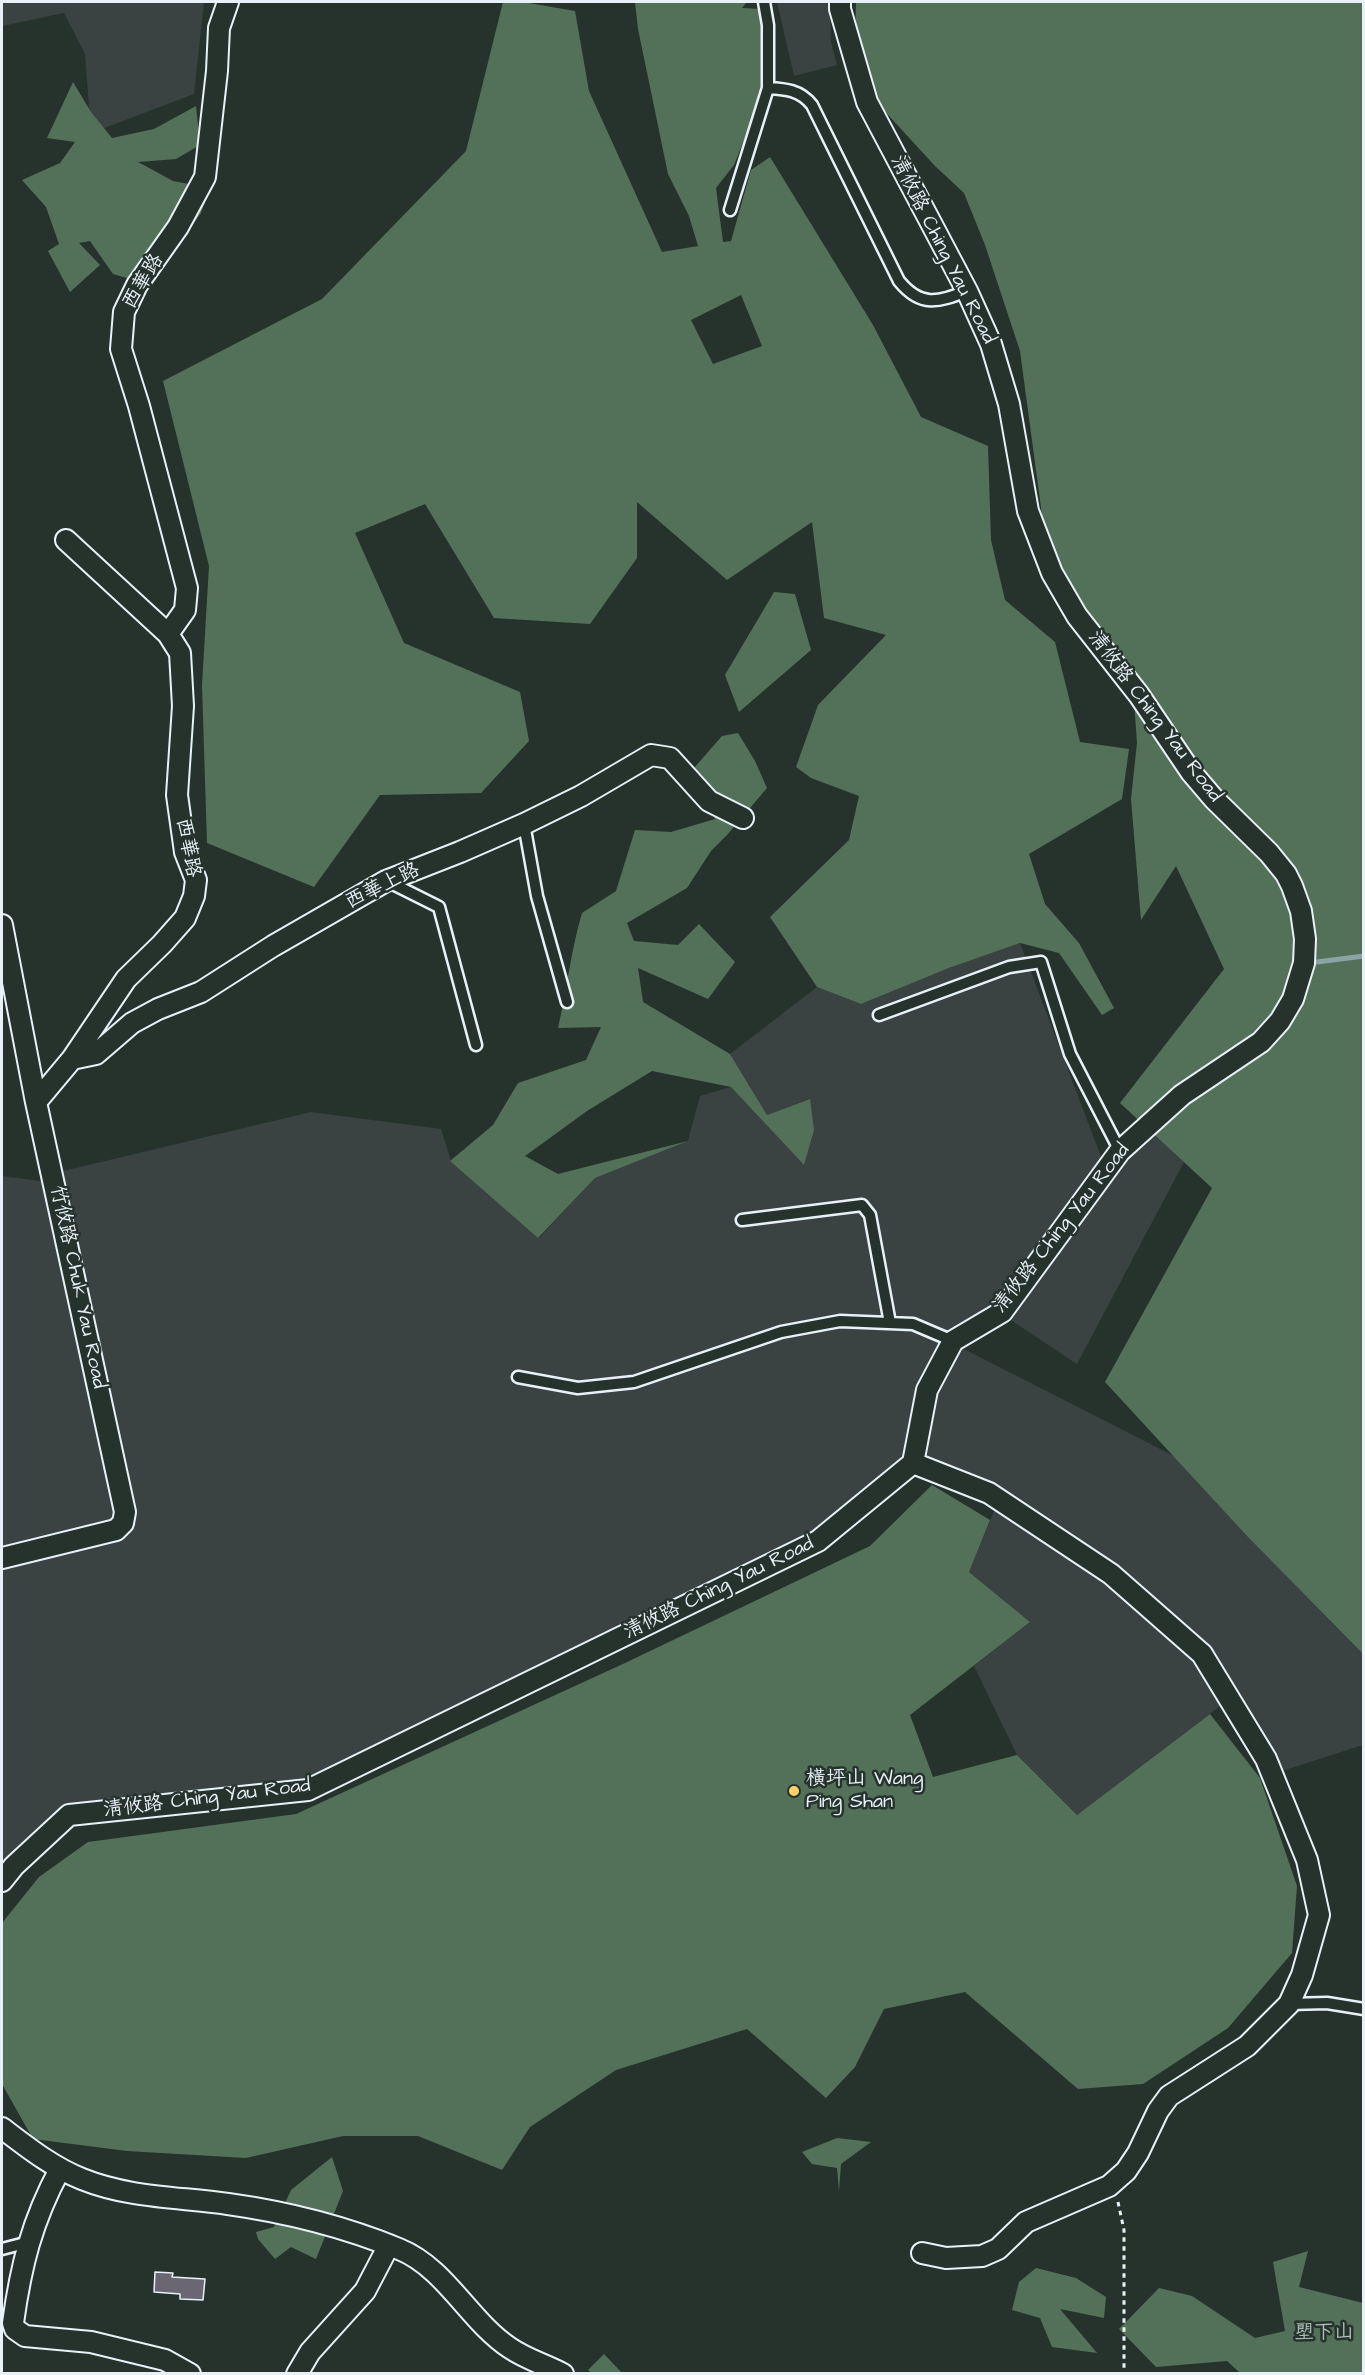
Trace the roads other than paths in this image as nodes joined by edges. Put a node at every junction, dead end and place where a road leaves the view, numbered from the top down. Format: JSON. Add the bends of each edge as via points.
{"nodes":[{"id":1,"x":228,"y":2,"type":"edge"},
{"id":2,"x":764,"y":2,"type":"edge"},
{"id":3,"x":840,"y":2,"type":"edge"},
{"id":4,"x":768,"y":88,"type":"junction"},
{"id":5,"x":730,"y":210,"type":"dead end"},
{"id":6,"x":967,"y":291,"type":"junction"},
{"id":7,"x":66,"y":540,"type":"dead end"},
{"id":8,"x":168,"y":634,"type":"junction"},
{"id":9,"x":743,"y":818,"type":"dead end"},
{"id":10,"x":525,"y":824,"type":"junction"},
{"id":11,"x":387,"y":881,"type":"junction"},
{"id":12,"x":2,"y":925,"type":"edge"},
{"id":13,"x":567,"y":1002,"type":"dead end"},
{"id":14,"x":879,"y":1015,"type":"dead end"},
{"id":15,"x":476,"y":1045,"type":"dead end"},
{"id":16,"x":72,"y":1059,"type":"junction"},
{"id":17,"x":36,"y":1102,"type":"junction"},
{"id":18,"x":1120,"y":1151,"type":"junction"},
{"id":19,"x":742,"y":1220,"type":"dead end"},
{"id":20,"x":890,"y":1323,"type":"junction"},
{"id":21,"x":953,"y":1341,"type":"junction"},
{"id":22,"x":518,"y":1377,"type":"dead end"},
{"id":23,"x":913,"y":1463,"type":"junction"},
{"id":24,"x":2,"y":1558,"type":"edge"},
{"id":25,"x":2,"y":1881,"type":"edge"},
{"id":26,"x":1289,"y":2004,"type":"junction"},
{"id":27,"x":1364,"y":2009,"type":"edge"},
{"id":28,"x":2,"y":2128,"type":"edge"},
{"id":29,"x":60,"y":2169,"type":"junction"},
{"id":30,"x":29,"y":2242,"type":"junction"},
{"id":31,"x":389,"y":2245,"type":"junction"},
{"id":32,"x":2,"y":2249,"type":"edge"},
{"id":33,"x":922,"y":2253,"type":"dead end"},
{"id":34,"x":190,"y":2373,"type":"edge"},
{"id":35,"x":297,"y":2373,"type":"edge"},
{"id":36,"x":563,"y":2373,"type":"edge"}],
"edges":[{"from":1,"to":8,"type":"street","name":"西華路","via":[[219,28],[205,177],[124,312],[122,349],[187,588],[185,610]]},
{"from":2,"to":4,"type":"lane"},
{"from":3,"to":6,"type":"street","name":"清攸路 Ching Yau Road","via":[[867,102]]},
{"from":4,"to":5,"type":"lane"},
{"from":4,"to":6,"type":"lane","via":[[793,90],[812,105],[895,274],[907,290],[923,300],[934,301]]},
{"from":6,"to":18,"type":"street","name":"清攸路 Ching Yau Road","via":[[999,365],[1028,511],[1059,587],[1191,772],[1286,874],[1304,926],[1302,976],[1280,1021],[1253,1048],[1182,1095]]},
{"from":7,"to":8,"type":"street","name":"西華路"},
{"from":8,"to":16,"type":"street","name":"西華路","via":[[180,653],[183,706],[177,795],[185,852],[196,880],[194,896],[185,918],[126,979]]},
{"from":9,"to":10,"type":"street","name":"西華上路","via":[[709,801],[669,758],[651,755]]},
{"from":10,"to":11,"type":"street","name":"西華上路"},
{"from":10,"to":13,"type":"lane","via":[[537,896]]},
{"from":11,"to":15,"type":"lane","via":[[439,907]]},
{"from":11,"to":16,"type":"street","name":"西華上路","via":[[201,992],[158,1008],[132,1023],[96,1054]]},
{"from":12,"to":17,"type":"street","name":"竹攸路 Chuk Yau Road"},
{"from":14,"to":18,"type":"lane","via":[[1009,967],[1041,962],[1070,1054]]},
{"from":16,"to":17,"type":"street"},
{"from":17,"to":24,"type":"street","name":"竹攸路 Chuk Yau Road","via":[[125,1512],[123,1523],[116,1530]]},
{"from":18,"to":21,"type":"street","name":"清攸路 Ching Yau Road","via":[[1002,1312]]},
{"from":19,"to":20,"type":"lane","via":[[862,1205],[870,1215]]},
{"from":20,"to":21,"type":"lane","via":[[913,1324]]},
{"from":20,"to":22,"type":"lane","via":[[840,1321],[781,1332],[634,1382],[578,1388]]},
{"from":21,"to":23,"type":"street","via":[[927,1390]]},
{"from":23,"to":25,"type":"street","name":"清攸路 Ching Yau Road","via":[[818,1541],[308,1790],[69,1815]]},
{"from":23,"to":26,"type":"street","via":[[989,1493],[1111,1574],[1202,1654],[1266,1759],[1307,1860],[1319,1915],[1302,1975]]},
{"from":26,"to":27,"type":"lane","via":[[1327,2003]]},
{"from":26,"to":33,"type":"street","via":[[1247,2046],[1169,2096],[1126,2171],[1108,2186],[1026,2222],[998,2249],[982,2256],[946,2258]]},
{"from":28,"to":29,"type":"street"},
{"from":29,"to":30,"type":"street","via":[[42,2202]]},
{"from":29,"to":31,"type":"street","via":[[83,2180],[138,2195],[229,2204],[288,2215]]},
{"from":30,"to":32,"type":"lane"},
{"from":30,"to":34,"type":"street","via":[[19,2277],[13,2323],[21,2334],[92,2342],[155,2357]]},
{"from":31,"to":35,"type":"street","via":[[364,2291],[310,2352]]},
{"from":31,"to":36,"type":"street","via":[[428,2268],[510,2348]]}]}
